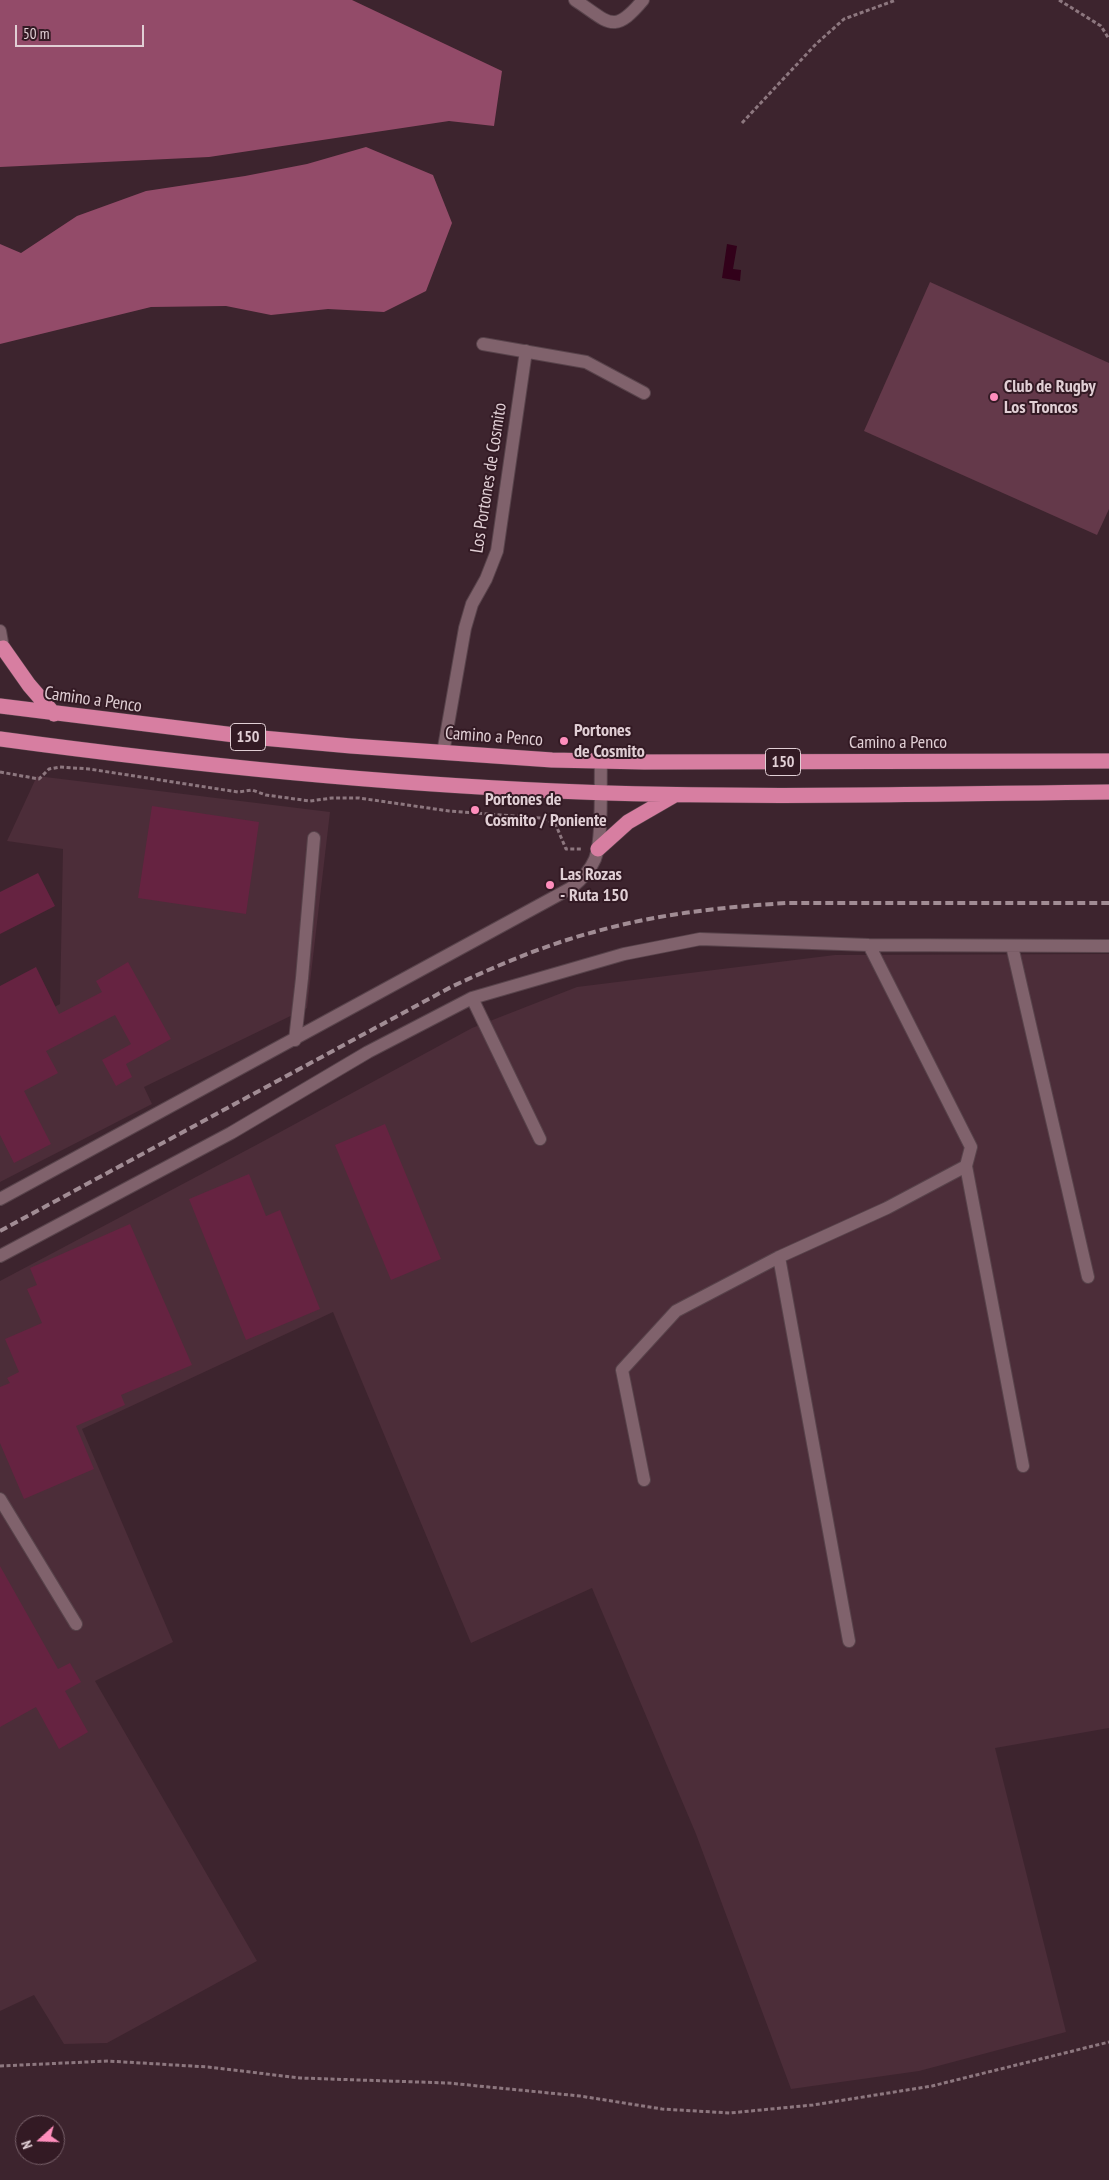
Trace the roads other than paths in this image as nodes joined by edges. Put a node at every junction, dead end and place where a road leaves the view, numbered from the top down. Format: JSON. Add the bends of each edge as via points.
{"nodes":[{"id":1,"x":575,"y":0,"type":"edge"},
{"id":2,"x":643,"y":0,"type":"edge"},
{"id":3,"x":483,"y":344,"type":"dead end"},
{"id":4,"x":526,"y":351,"type":"junction"},
{"id":5,"x":644,"y":393,"type":"dead end"},
{"id":6,"x":0,"y":631,"type":"edge"},
{"id":7,"x":2,"y":646,"type":"edge"},
{"id":8,"x":0,"y":706,"type":"edge"},
{"id":9,"x":54,"y":714,"type":"junction"},
{"id":10,"x":0,"y":739,"type":"edge"},
{"id":11,"x":443,"y":753,"type":"junction"},
{"id":12,"x":600,"y":761,"type":"junction"},
{"id":13,"x":1109,"y":761,"type":"edge"},
{"id":14,"x":1109,"y":792,"type":"edge"},
{"id":15,"x":600,"y":793,"type":"junction"},
{"id":16,"x":677,"y":795,"type":"junction"},
{"id":17,"x":314,"y":838,"type":"dead end"},
{"id":18,"x":598,"y":849,"type":"junction"},
{"id":19,"x":869,"y":945,"type":"junction"},
{"id":20,"x":1012,"y":946,"type":"junction"},
{"id":21,"x":1109,"y":946,"type":"edge"},
{"id":22,"x":472,"y":998,"type":"junction"},
{"id":23,"x":295,"y":1040,"type":"junction"},
{"id":24,"x":540,"y":1139,"type":"dead end"},
{"id":25,"x":966,"y":1166,"type":"junction"},
{"id":26,"x":0,"y":1199,"type":"edge"},
{"id":27,"x":0,"y":1256,"type":"edge"},
{"id":28,"x":779,"y":1257,"type":"junction"},
{"id":29,"x":1088,"y":1277,"type":"dead end"},
{"id":30,"x":1023,"y":1466,"type":"dead end"},
{"id":31,"x":644,"y":1480,"type":"dead end"},
{"id":32,"x":0,"y":1499,"type":"edge"},
{"id":33,"x":76,"y":1624,"type":"dead end"},
{"id":34,"x":849,"y":1641,"type":"dead end"}],
"edges":[{"from":1,"to":2,"type":"street","via":[[605,20],[618,22],[627,19]]},
{"from":3,"to":4,"type":"street"},
{"from":4,"to":5,"type":"street","via":[[586,362]]},
{"from":4,"to":11,"type":"street","name":"Los Portones de Cosmito","via":[[498,544],[465,628]]},
{"from":6,"to":7,"type":"street"},
{"from":7,"to":9,"type":"highway"},
{"from":8,"to":9,"type":"highway","name":"Camino a Penco","number":"150"},
{"from":9,"to":11,"type":"highway","name":"Camino a Penco","number":"150","via":[[251,737]]},
{"from":10,"to":15,"type":"highway","number":"150","via":[[185,762],[355,778]]},
{"from":11,"to":12,"type":"highway","name":"Camino a Penco","number":"150"},
{"from":12,"to":13,"type":"highway","name":"Camino a Penco","number":"150"},
{"from":12,"to":15,"type":"street"},
{"from":14,"to":16,"type":"highway","number":"150"},
{"from":15,"to":16,"type":"highway","number":"150"},
{"from":15,"to":18,"type":"street"},
{"from":16,"to":18,"type":"highway","via":[[628,822]]},
{"from":17,"to":23,"type":"street"},
{"from":18,"to":23,"type":"street","via":[[585,875],[565,892]]},
{"from":19,"to":20,"type":"street"},
{"from":19,"to":22,"type":"street","via":[[700,939],[624,954]]},
{"from":19,"to":25,"type":"street","via":[[971,1147]]},
{"from":20,"to":21,"type":"street"},
{"from":20,"to":29,"type":"street"},
{"from":22,"to":24,"type":"street"},
{"from":22,"to":27,"type":"street","via":[[368,1052],[232,1133]]},
{"from":23,"to":26,"type":"street"},
{"from":25,"to":28,"type":"street","via":[[887,1208]]},
{"from":25,"to":30,"type":"street"},
{"from":28,"to":31,"type":"street","via":[[676,1311],[622,1370]]},
{"from":28,"to":34,"type":"street"},
{"from":32,"to":33,"type":"street"}]}
